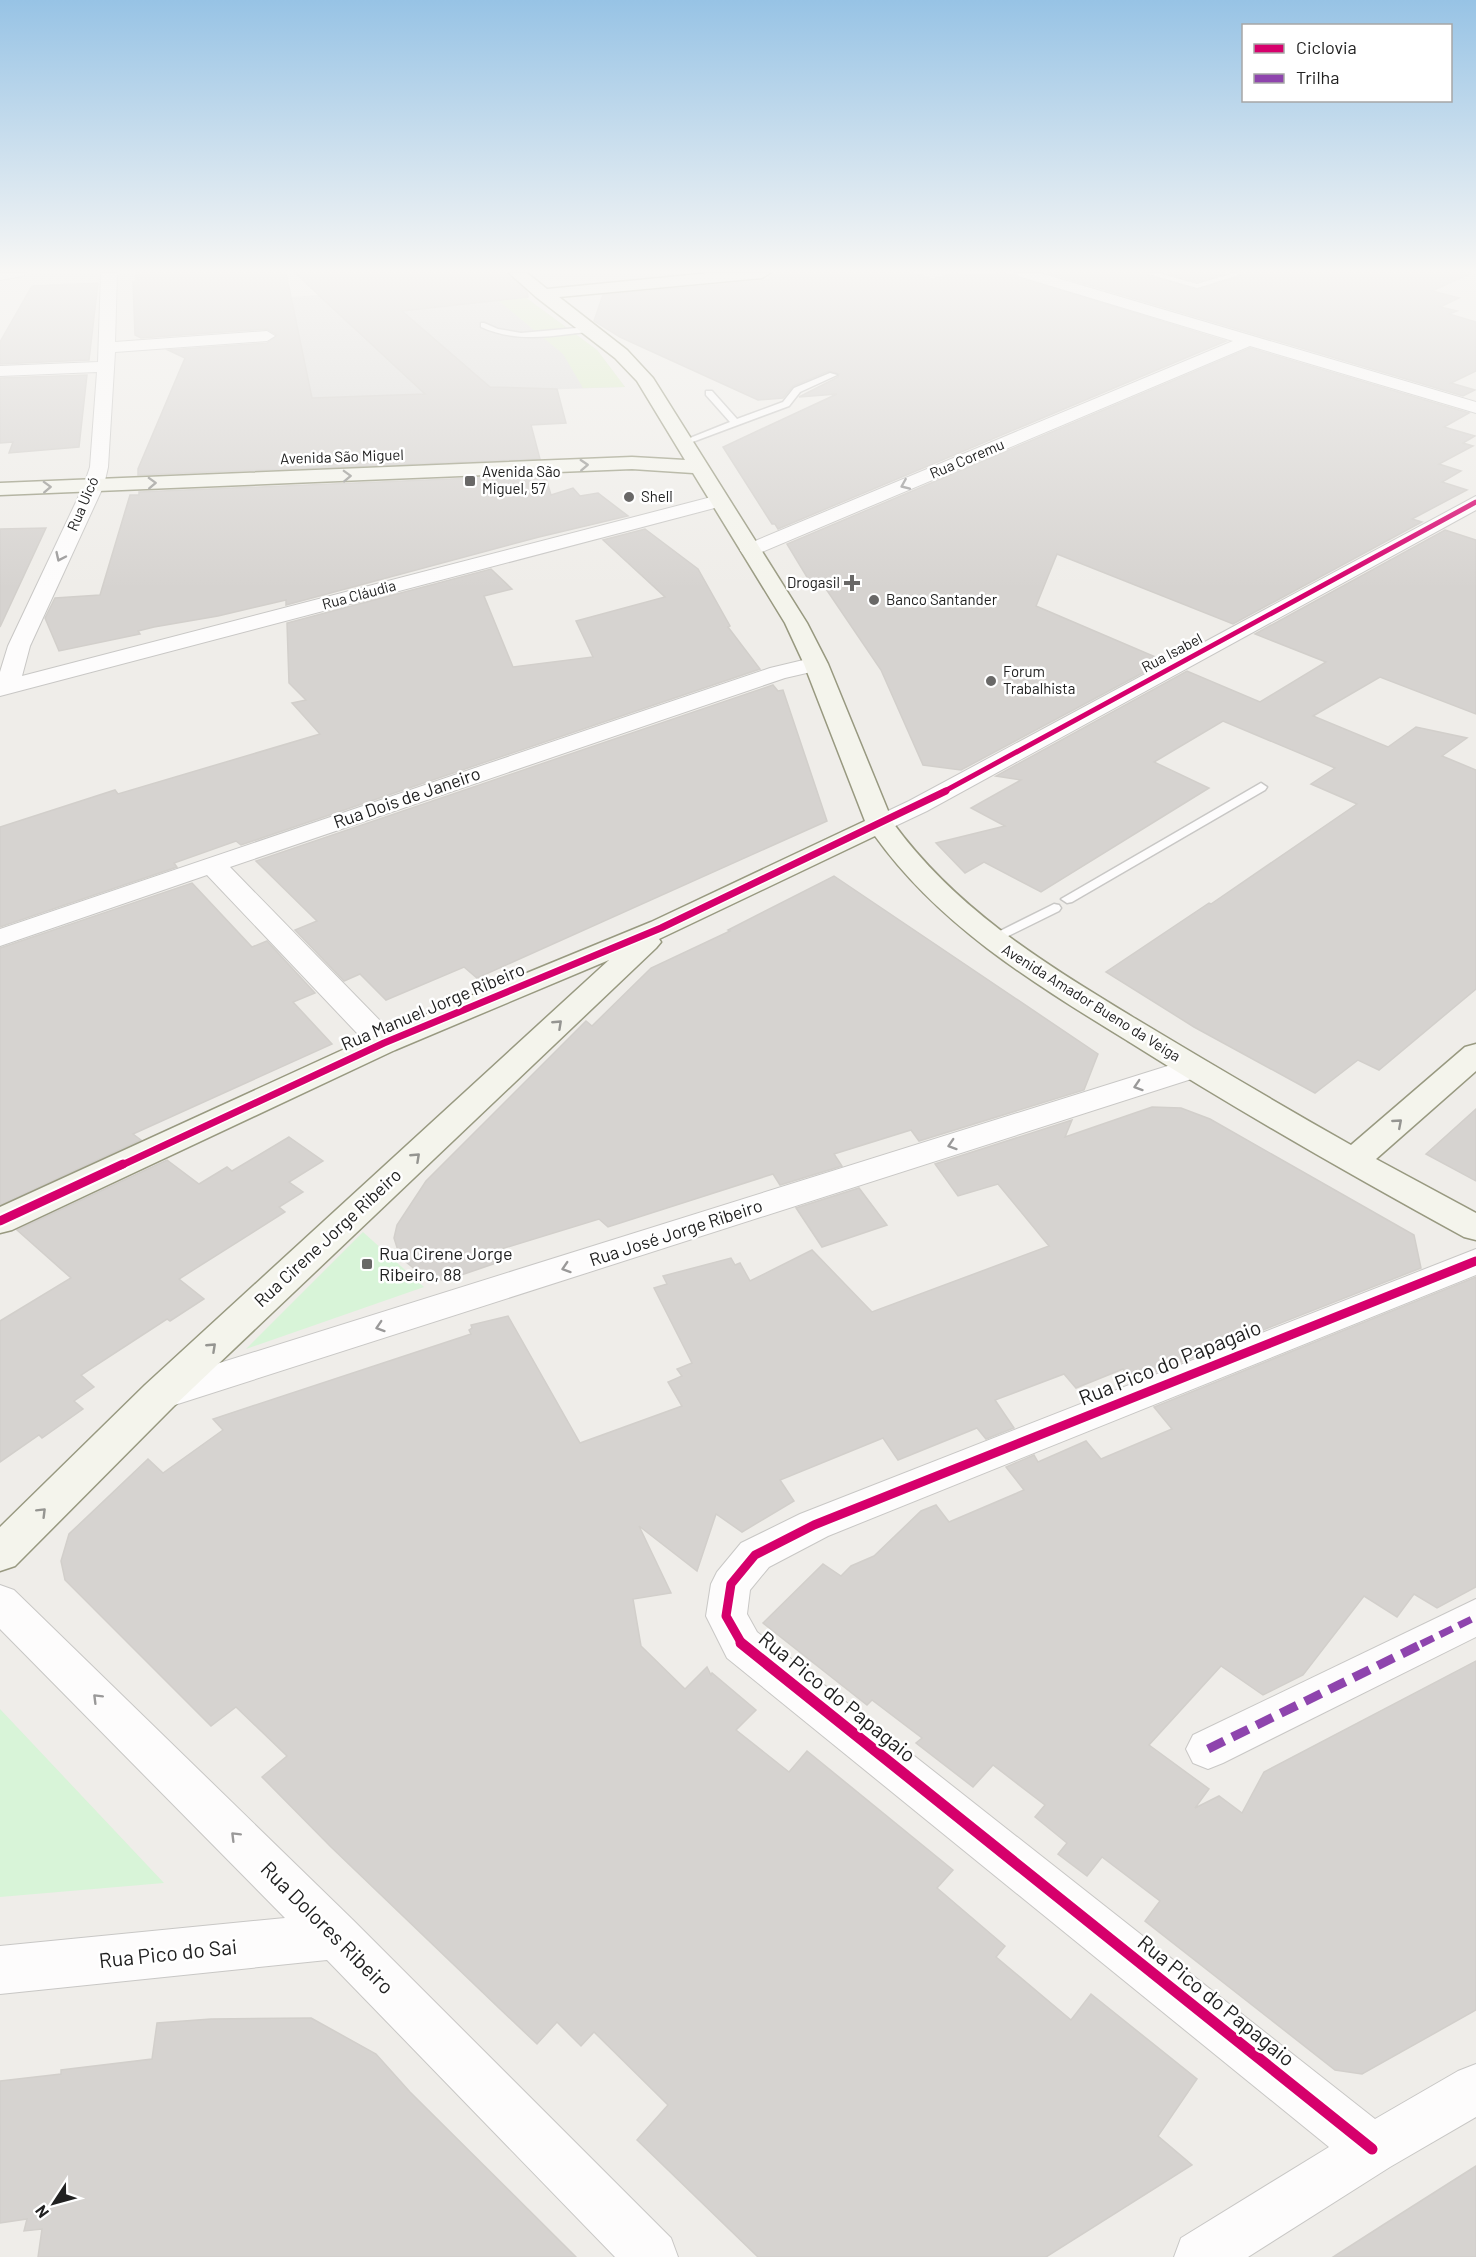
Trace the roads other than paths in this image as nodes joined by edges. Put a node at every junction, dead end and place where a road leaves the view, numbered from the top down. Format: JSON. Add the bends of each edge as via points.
{"nodes":[{"id":1,"x":105,"y":378,"type":"edge"},
{"id":2,"x":644,"y":378,"type":"edge"},
{"id":3,"x":825,"y":378,"type":"edge"},
{"id":4,"x":1158,"y":378,"type":"edge"},
{"id":5,"x":1377,"y":378,"type":"edge"},
{"id":6,"x":709,"y":393,"type":"dead end"},
{"id":7,"x":1476,"y":408,"type":"edge"},
{"id":8,"x":735,"y":423,"type":"junction"},
{"id":9,"x":662,"y":443,"type":"dead end"},
{"id":10,"x":690,"y":453,"type":"junction"},
{"id":11,"x":0,"y":471,"type":"edge"},
{"id":12,"x":96,"y":476,"type":"junction"},
{"id":13,"x":0,"y":489,"type":"edge"},
{"id":14,"x":718,"y":501,"type":"junction"},
{"id":15,"x":1476,"y":502,"type":"edge"},
{"id":16,"x":1448,"y":519,"type":"junction"},
{"id":17,"x":1476,"y":528,"type":"edge"},
{"id":18,"x":750,"y":550,"type":"junction"},
{"id":19,"x":816,"y":664,"type":"junction"},
{"id":20,"x":4,"y":681,"type":"edge"},
{"id":21,"x":1261,"y":787,"type":"dead end"},
{"id":22,"x":879,"y":824,"type":"junction"},
{"id":23,"x":212,"y":864,"type":"junction"},
{"id":24,"x":1067,"y":899,"type":"dead end"},
{"id":25,"x":1054,"y":908,"type":"dead end"},
{"id":26,"x":661,"y":928,"type":"junction"},
{"id":27,"x":0,"y":938,"type":"edge"},
{"id":28,"x":991,"y":939,"type":"junction"},
{"id":29,"x":384,"y":1043,"type":"junction"},
{"id":30,"x":1476,"y":1054,"type":"edge"},
{"id":31,"x":1193,"y":1068,"type":"junction"},
{"id":32,"x":1353,"y":1161,"type":"junction"},
{"id":33,"x":0,"y":1221,"type":"edge"},
{"id":34,"x":1476,"y":1228,"type":"edge"},
{"id":35,"x":1476,"y":1261,"type":"edge"},
{"id":36,"x":159,"y":1396,"type":"junction"},
{"id":37,"x":0,"y":1554,"type":"edge"},
{"id":38,"x":0,"y":1602,"type":"edge"},
{"id":39,"x":1476,"y":1617,"type":"edge"},
{"id":40,"x":1208,"y":1749,"type":"dead end"},
{"id":41,"x":336,"y":1936,"type":"junction"},
{"id":42,"x":0,"y":1970,"type":"edge"},
{"id":43,"x":1476,"y":2089,"type":"edge"},
{"id":44,"x":1372,"y":2149,"type":"junction"},
{"id":45,"x":652,"y":2257,"type":"edge"},
{"id":46,"x":1200,"y":2257,"type":"edge"}],
"edges":[{"from":1,"to":12,"type":"street","name":"Rua Uicó"},
{"from":2,"to":10,"type":"main road","name":"Avenida Amador Bueno da Veiga"},
{"from":3,"to":8,"type":"lane","via":[[797,390],[786,404]]},
{"from":4,"to":18,"type":"street","name":"Rua Coremu","one_way":true},
{"from":5,"to":7,"type":"street"},
{"from":6,"to":8,"type":"lane"},
{"from":8,"to":10,"type":"lane"},
{"from":9,"to":10,"type":"main road"},
{"from":10,"to":12,"type":"main road","name":"Avenida São Miguel"},
{"from":10,"to":14,"type":"main road","name":"Avenida Amador Bueno da Veiga"},
{"from":11,"to":12,"type":"main road","name":"Avenida São Miguel"},
{"from":13,"to":12,"type":"main road","name":"Avenida São Miguel","one_way":true},
{"from":12,"to":20,"type":"street","name":"Rua Uicó","one_way":true},
{"from":14,"to":18,"type":"main road","name":"Avenida Amador Bueno da Veiga"},
{"from":14,"to":20,"type":"street","name":"Rua Cláudia"},
{"from":15,"to":16,"type":"street","name":"Rua Isabel"},
{"from":16,"to":17,"type":"street"},
{"from":16,"to":22,"type":"street","name":"Rua Isabel"},
{"from":18,"to":19,"type":"main road","name":"Avenida Amador Bueno da Veiga","via":[[796,623]]},
{"from":19,"to":22,"type":"main road","name":"Avenida Amador Bueno da Veiga"},
{"from":19,"to":23,"type":"street","name":"Rua Dois de Janeiro","via":[[778,673]]},
{"from":21,"to":24,"type":"lane"},
{"from":22,"to":26,"type":"main road","name":"Rua Manuel Jorge Ribeiro"},
{"from":22,"to":28,"type":"main road","name":"Avenida Amador Bueno da Veiga","via":[[946,899]]},
{"from":23,"to":27,"type":"street","name":"Rua Dois de Janeiro"},
{"from":23,"to":29,"type":"street"},
{"from":25,"to":28,"type":"lane"},
{"from":26,"to":29,"type":"main road","name":"Rua Manuel Jorge Ribeiro"},
{"from":36,"to":26,"type":"main road","name":"Rua Cirene Jorge Ribeiro","one_way":true},
{"from":28,"to":31,"type":"main road","name":"Avenida Amador Bueno da Veiga"},
{"from":29,"to":33,"type":"main road","name":"Rua Manuel Jorge Ribeiro"},
{"from":32,"to":30,"type":"main road","one_way":true},
{"from":31,"to":32,"type":"main road","name":"Avenida Amador Bueno da Veiga"},
{"from":31,"to":36,"type":"street","name":"Rua José Jorge Ribeiro","one_way":true},
{"from":32,"to":34,"type":"main road","name":"Avenida Amador Bueno da Veiga"},
{"from":35,"to":44,"type":"street","name":"Rua Pico do Papagaio","via":[[814,1525],[756,1555],[731,1584],[726,1616],[742,1645]]},
{"from":37,"to":36,"type":"main road","name":"Rua Cirene Jorge Ribeiro","one_way":true},
{"from":41,"to":38,"type":"street","name":"Rua Dolores Ribeiro","one_way":true},
{"from":39,"to":40,"type":"street"},
{"from":41,"to":42,"type":"street","name":"Rua Pico do Sai"},
{"from":41,"to":45,"type":"street","name":"Rua Dolores Ribeiro"},
{"from":43,"to":44,"type":"street"},
{"from":44,"to":46,"type":"street"}]}
